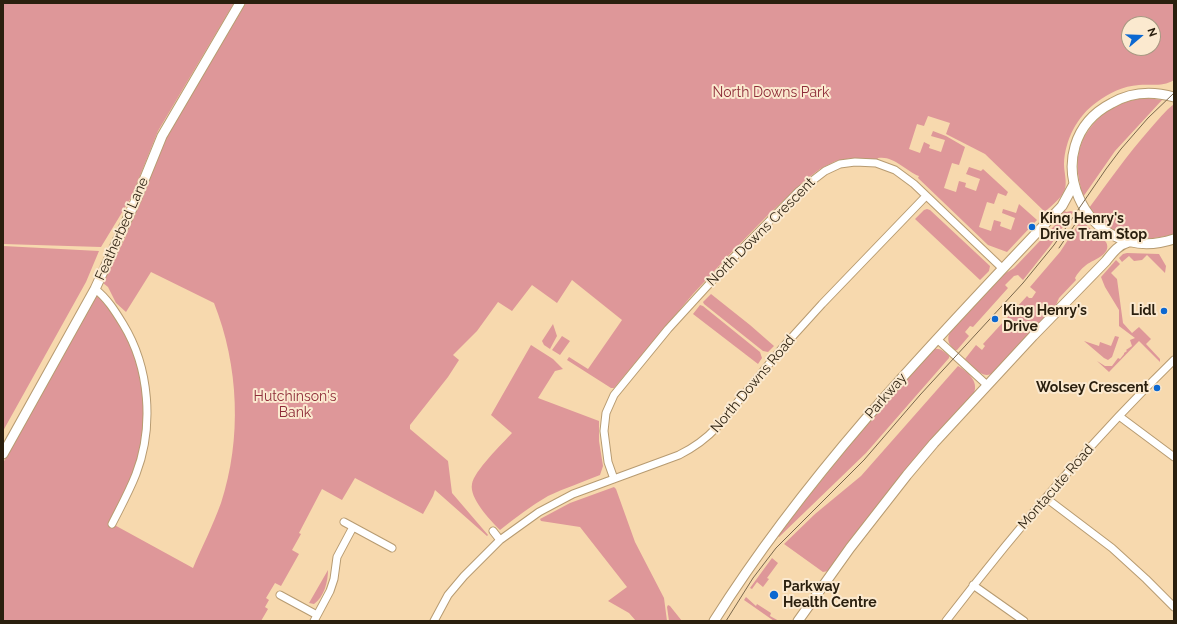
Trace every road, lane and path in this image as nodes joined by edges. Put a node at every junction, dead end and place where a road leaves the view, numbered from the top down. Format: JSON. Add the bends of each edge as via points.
{"nodes":[{"id":1,"x":240,"y":3,"type":"edge"},
{"id":2,"x":1174,"y":97,"type":"edge"},
{"id":3,"x":1074,"y":184,"type":"junction"},
{"id":4,"x":926,"y":196,"type":"junction"},
{"id":5,"x":1174,"y":239,"type":"edge"},
{"id":6,"x":1129,"y":242,"type":"junction"},
{"id":7,"x":1002,"y":268,"type":"junction"},
{"id":8,"x":94,"y":289,"type":"junction"},
{"id":9,"x":936,"y":339,"type":"junction"},
{"id":10,"x":1174,"y":360,"type":"edge"},
{"id":11,"x":987,"y":385,"type":"junction"},
{"id":12,"x":1119,"y":416,"type":"junction"},
{"id":13,"x":3,"y":454,"type":"edge"},
{"id":14,"x":1174,"y":457,"type":"edge"},
{"id":15,"x":614,"y":479,"type":"junction"},
{"id":16,"x":1046,"y":498,"type":"junction"},
{"id":17,"x":344,"y":522,"type":"dead end"},
{"id":18,"x":112,"y":524,"type":"dead end"},
{"id":19,"x":353,"y":526,"type":"junction"},
{"id":20,"x":493,"y":531,"type":"dead end"},
{"id":21,"x":500,"y":540,"type":"junction"},
{"id":22,"x":392,"y":548,"type":"dead end"},
{"id":23,"x":973,"y":585,"type":"junction"},
{"id":24,"x":280,"y":595,"type":"dead end"},
{"id":25,"x":1174,"y":607,"type":"edge"},
{"id":26,"x":316,"y":618,"type":"edge"},
{"id":27,"x":434,"y":621,"type":"edge"},
{"id":28,"x":714,"y":621,"type":"edge"},
{"id":29,"x":798,"y":621,"type":"edge"},
{"id":30,"x":946,"y":621,"type":"edge"},
{"id":31,"x":1024,"y":621,"type":"edge"}],
"edges":[{"from":1,"to":8,"type":"street","name":"Featherbed Lane","via":[[162,136],[136,200]]},
{"from":2,"to":3,"type":"street","via":[[1135,94],[1116,100],[1097,113],[1083,130],[1076,144]]},
{"from":3,"to":6,"type":"street","via":[[1081,205],[1093,221],[1109,234]]},
{"from":3,"to":7,"type":"street","name":"Parkway","via":[[1062,206]]},
{"from":4,"to":7,"type":"street","name":"North Downs Crescent"},
{"from":4,"to":15,"type":"street","name":"North Downs Road","via":[[783,347],[714,431],[679,455]]},
{"from":4,"to":15,"type":"street","name":"North Downs Crescent","via":[[896,170],[869,162],[851,162],[835,166],[806,185],[716,275],[614,395],[606,413],[604,431],[608,462]]},
{"from":5,"to":6,"type":"street","via":[[1149,244]]},
{"from":6,"to":11,"type":"street","via":[[1115,249]]},
{"from":7,"to":9,"type":"street","name":"Parkway"},
{"from":8,"to":13,"type":"street","name":"Featherbed Lane"},
{"from":8,"to":18,"type":"street","via":[[108,301],[128,332],[142,370],[146,393],[147,429],[140,459],[129,491]]},
{"from":9,"to":11,"type":"street"},
{"from":9,"to":28,"type":"street","name":"Parkway","via":[[826,467],[778,529]]},
{"from":10,"to":12,"type":"street","name":"Montacute Road"},
{"from":11,"to":29,"type":"street","via":[[934,443],[886,502]]},
{"from":12,"to":14,"type":"street"},
{"from":12,"to":16,"type":"street","name":"Montacute Road"},
{"from":15,"to":21,"type":"street","name":"North Downs Road","via":[[547,506]]},
{"from":16,"to":23,"type":"street","name":"Montacute Road"},
{"from":16,"to":25,"type":"street","via":[[1115,551]]},
{"from":17,"to":19,"type":"street"},
{"from":19,"to":22,"type":"street"},
{"from":19,"to":26,"type":"street","via":[[338,554],[332,586]]},
{"from":20,"to":21,"type":"street"},
{"from":21,"to":27,"type":"street","name":"North Downs Road","via":[[453,588]]},
{"from":23,"to":30,"type":"street","name":"Montacute Road"},
{"from":23,"to":31,"type":"street"},
{"from":24,"to":26,"type":"street"}]}
